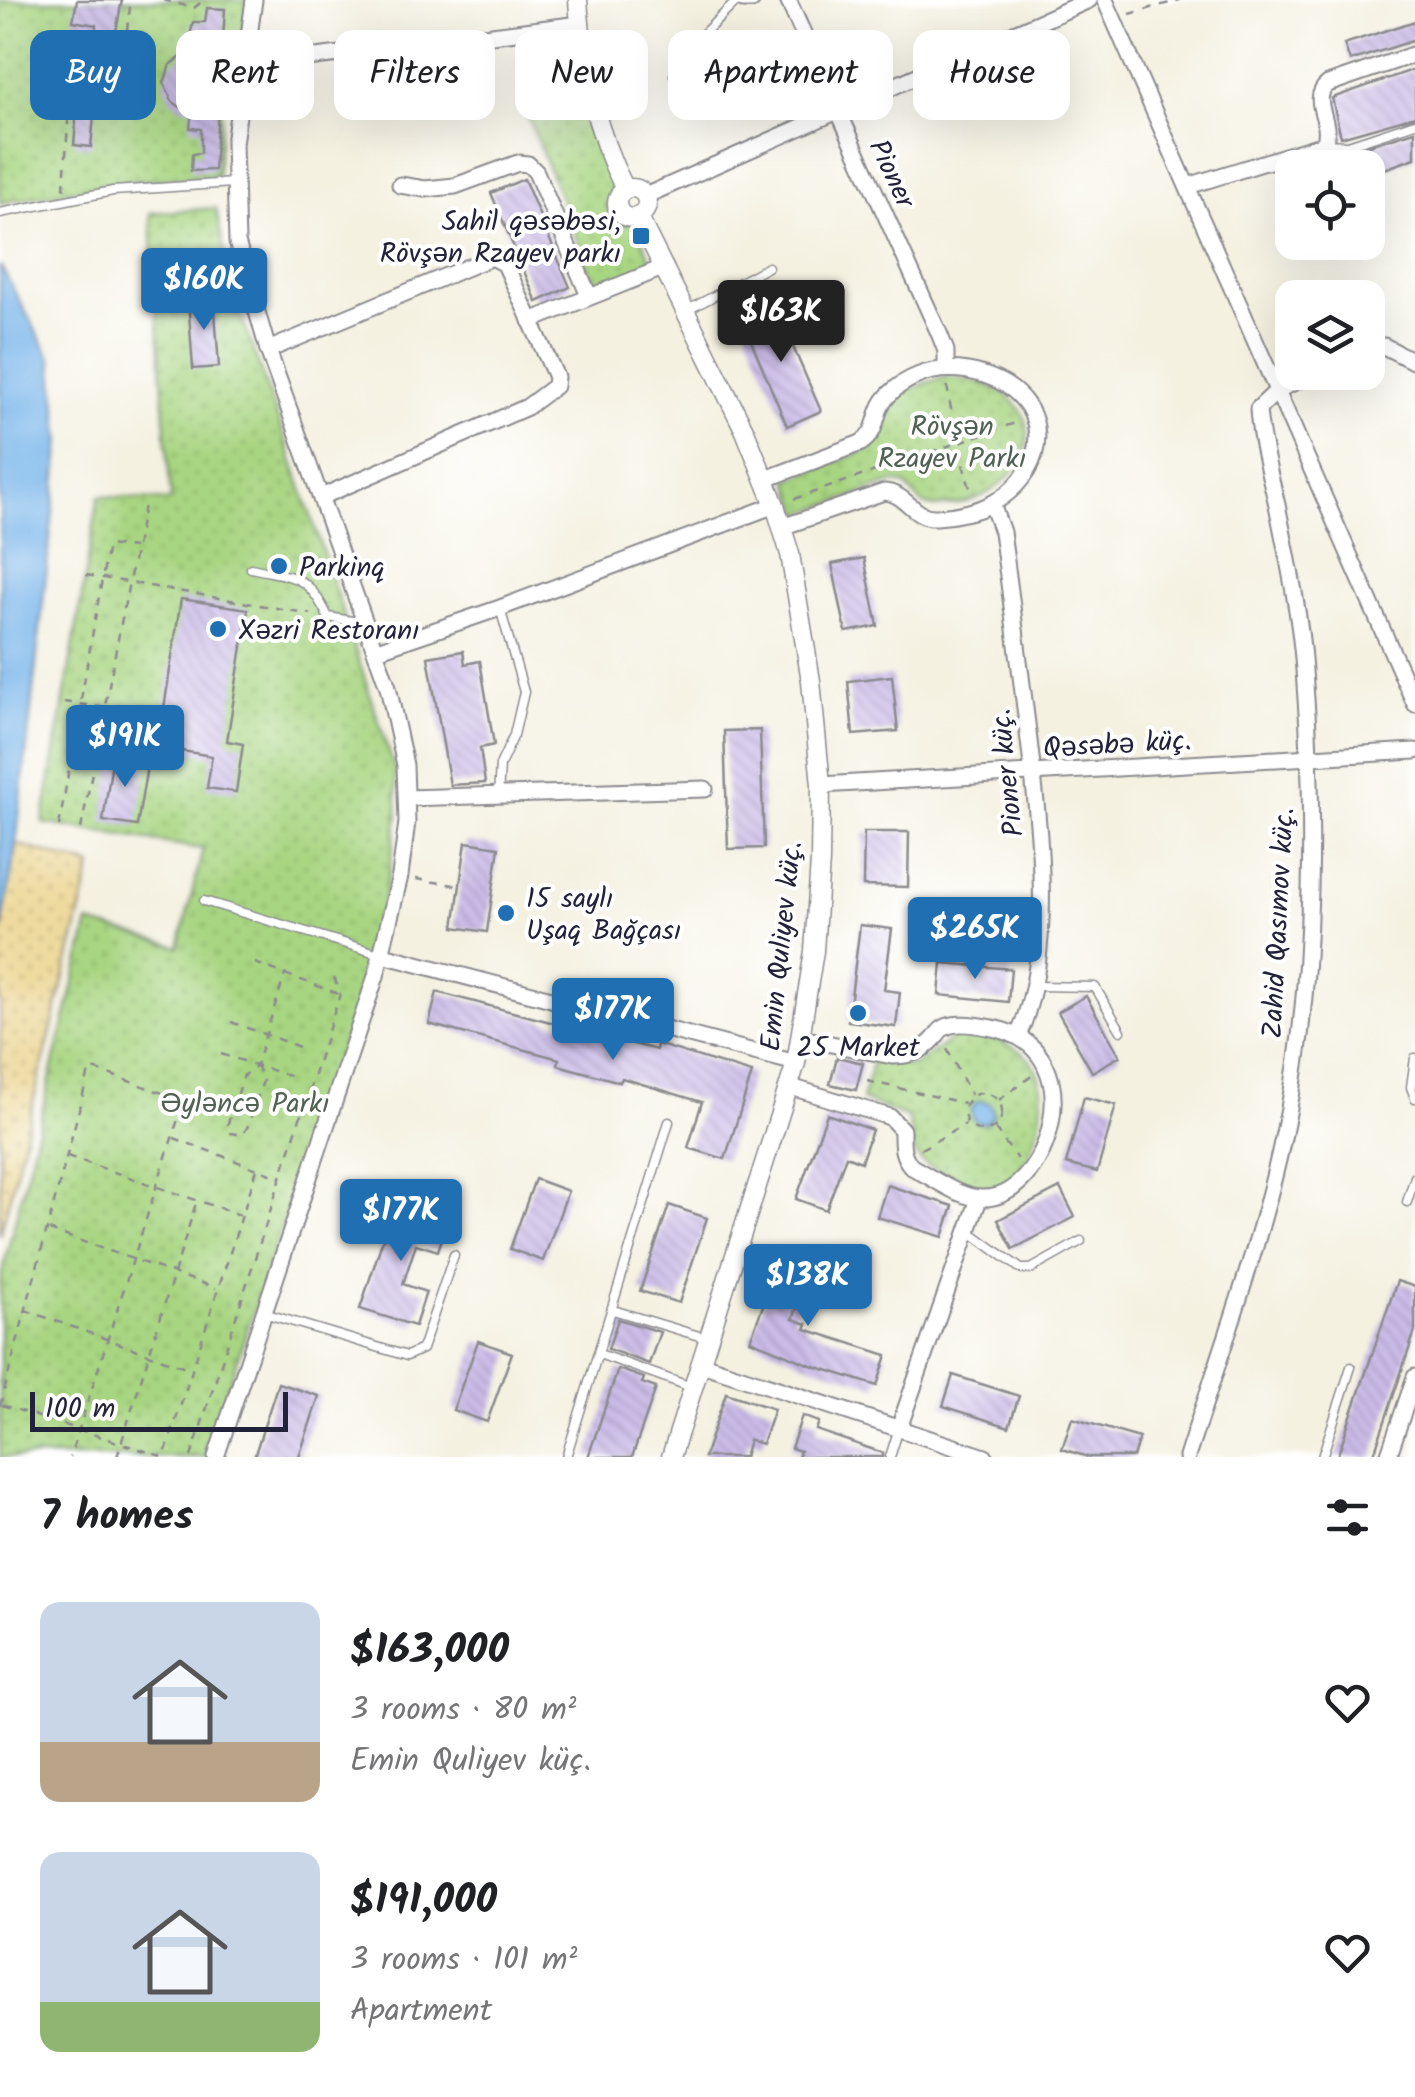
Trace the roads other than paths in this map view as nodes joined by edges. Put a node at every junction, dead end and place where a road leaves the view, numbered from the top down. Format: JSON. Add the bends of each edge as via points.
{"nodes":[{"id":1,"x":254,"y":0,"type":"edge"},
{"id":2,"x":578,"y":0,"type":"edge"},
{"id":3,"x":740,"y":0,"type":"edge"},
{"id":4,"x":752,"y":0,"type":"edge"},
{"id":5,"x":788,"y":0,"type":"edge"},
{"id":6,"x":1090,"y":0,"type":"edge"},
{"id":7,"x":1105,"y":0,"type":"edge"},
{"id":8,"x":580,"y":24,"type":"junction"},
{"id":9,"x":249,"y":30,"type":"edge"},
{"id":10,"x":707,"y":30,"type":"edge"},
{"id":11,"x":801,"y":30,"type":"edge"},
{"id":12,"x":1415,"y":54,"type":"edge"},
{"id":13,"x":314,"y":57,"type":"edge"},
{"id":14,"x":893,"y":88,"type":"edge"},
{"id":15,"x":238,"y":120,"type":"edge"},
{"id":16,"x":822,"y":120,"type":"edge"},
{"id":17,"x":841,"y":120,"type":"edge"},
{"id":18,"x":1415,"y":124,"type":"edge"},
{"id":19,"x":1324,"y":144,"type":"junction"},
{"id":20,"x":233,"y":182,"type":"junction"},
{"id":21,"x":400,"y":186,"type":"dead end"},
{"id":22,"x":1188,"y":186,"type":"junction"},
{"id":23,"x":625,"y":189,"type":"junction"},
{"id":24,"x":645,"y":196,"type":"junction"},
{"id":25,"x":0,"y":213,"type":"edge"},
{"id":26,"x":638,"y":216,"type":"junction"},
{"id":27,"x":665,"y":267,"type":"junction"},
{"id":28,"x":768,"y":267,"type":"dead end"},
{"id":29,"x":589,"y":296,"type":"junction"},
{"id":30,"x":686,"y":311,"type":"junction"},
{"id":31,"x":530,"y":322,"type":"junction"},
{"id":32,"x":1385,"y":347,"type":"edge"},
{"id":33,"x":268,"y":350,"type":"junction"},
{"id":34,"x":1415,"y":362,"type":"edge"},
{"id":35,"x":946,"y":373,"type":"junction"},
{"id":36,"x":1275,"y":383,"type":"edge"},
{"id":37,"x":1278,"y":390,"type":"joint"},
{"id":38,"x":766,"y":479,"type":"junction"},
{"id":39,"x":320,"y":497,"type":"junction"},
{"id":40,"x":992,"y":504,"type":"junction"},
{"id":41,"x":775,"y":506,"type":"junction"},
{"id":42,"x":782,"y":527,"type":"junction"},
{"id":43,"x":251,"y":568,"type":"dead end"},
{"id":44,"x":500,"y":608,"type":"junction"},
{"id":45,"x":368,"y":624,"type":"junction"},
{"id":46,"x":377,"y":650,"type":"junction"},
{"id":47,"x":1415,"y":704,"type":"edge"},
{"id":48,"x":1415,"y":751,"type":"edge"},
{"id":49,"x":1308,"y":758,"type":"junction"},
{"id":50,"x":1033,"y":772,"type":"junction"},
{"id":51,"x":820,"y":785,"type":"junction"},
{"id":52,"x":705,"y":789,"type":"dead end"},
{"id":53,"x":498,"y":797,"type":"junction"},
{"id":54,"x":407,"y":798,"type":"junction"},
{"id":55,"x":204,"y":901,"type":"dead end"},
{"id":56,"x":383,"y":955,"type":"junction"},
{"id":57,"x":1036,"y":986,"type":"junction"},
{"id":58,"x":1121,"y":1031,"type":"dead end"},
{"id":59,"x":1018,"y":1036,"type":"junction"},
{"id":60,"x":802,"y":1038,"type":"junction"},
{"id":61,"x":1415,"y":1058,"type":"edge"},
{"id":62,"x":796,"y":1063,"type":"junction"},
{"id":63,"x":791,"y":1086,"type":"junction"},
{"id":64,"x":1415,"y":1098,"type":"edge"},
{"id":65,"x":669,"y":1122,"type":"dead end"},
{"id":66,"x":1415,"y":1176,"type":"edge"},
{"id":67,"x":978,"y":1199,"type":"junction"},
{"id":68,"x":1408,"y":1202,"type":"dead end"},
{"id":69,"x":969,"y":1231,"type":"junction"},
{"id":70,"x":1081,"y":1242,"type":"dead end"},
{"id":71,"x":454,"y":1255,"type":"dead end"},
{"id":72,"x":613,"y":1310,"type":"junction"},
{"id":73,"x":264,"y":1313,"type":"junction"},
{"id":74,"x":710,"y":1340,"type":"junction"},
{"id":75,"x":599,"y":1354,"type":"junction"},
{"id":76,"x":702,"y":1364,"type":"junction"},
{"id":77,"x":1351,"y":1367,"type":"dead end"},
{"id":78,"x":1415,"y":1378,"type":"edge"},
{"id":79,"x":694,"y":1388,"type":"junction"},
{"id":80,"x":899,"y":1428,"type":"junction"},
{"id":81,"x":216,"y":1457,"type":"edge"},
{"id":82,"x":566,"y":1457,"type":"edge"},
{"id":83,"x":671,"y":1457,"type":"edge"},
{"id":84,"x":890,"y":1457,"type":"edge"},
{"id":85,"x":985,"y":1457,"type":"edge"},
{"id":86,"x":1187,"y":1457,"type":"edge"},
{"id":87,"x":1322,"y":1457,"type":"edge"},
{"id":88,"x":1388,"y":1457,"type":"edge"}],
"edges":[{"from":1,"to":9,"type":"street"},
{"from":2,"to":8,"type":"street"},
{"from":3,"to":4,"type":"street"},
{"from":3,"to":10,"type":"lane"},
{"from":5,"to":11,"type":"street","name":"Pioner"},
{"from":6,"to":14,"type":"street"},
{"from":7,"to":22,"type":"street"},
{"from":8,"to":13,"type":"street"},
{"from":8,"to":23,"type":"street","via":[[598,125]]},
{"from":12,"to":19,"type":"street","via":[[1320,90]]},
{"from":15,"to":20,"type":"street"},
{"from":16,"to":24,"type":"street"},
{"from":17,"to":35,"type":"street","name":"Pioner","via":[[946,351]]},
{"from":18,"to":19,"type":"lane","via":[[1348,146]]},
{"from":19,"to":22,"type":"street"},
{"from":20,"to":25,"type":"lane","via":[[127,189]]},
{"from":20,"to":33,"type":"street","via":[[237,242]]},
{"from":21,"to":29,"type":"street","via":[[438,189],[528,164]]},
{"from":22,"to":36,"type":"street"},
{"from":23,"to":24,"type":"street"},
{"from":23,"to":26,"type":"street","via":[[618,210]]},
{"from":24,"to":26,"type":"street"},
{"from":26,"to":27,"type":"street","name":"Emin Quliyev küç."},
{"from":27,"to":29,"type":"street"},
{"from":27,"to":30,"type":"street","name":"Emin Quliyev küç."},
{"from":28,"to":30,"type":"lane"},
{"from":29,"to":31,"type":"street"},
{"from":30,"to":38,"type":"street","name":"Emin Quliyev küç."},
{"from":31,"to":33,"type":"street","via":[[504,264],[492,258]]},
{"from":31,"to":39,"type":"street","via":[[556,377],[548,393]]},
{"from":32,"to":34,"type":"street"},
{"from":33,"to":39,"type":"street"},
{"from":35,"to":38,"type":"street","via":[[914,376],[888,396],[861,443]]},
{"from":35,"to":40,"type":"street","via":[[974,371],[998,379],[1028,401],[1035,417],[1028,466]]},
{"from":37,"to":47,"type":"street"},
{"from":37,"to":49,"type":"street","name":"Zahid Qasımov küç.","via":[[1258,409],[1259,424],[1297,616]]},
{"from":38,"to":41,"type":"street","name":"Emin Quliyev küç."},
{"from":39,"to":45,"type":"street"},
{"from":40,"to":42,"type":"street","via":[[924,516],[896,492],[884,492]]},
{"from":40,"to":50,"type":"street","name":"Pioner küç.","via":[[1002,532]]},
{"from":41,"to":42,"type":"street","name":"Emin Quliyev küç."},
{"from":41,"to":44,"type":"street"},
{"from":42,"to":51,"type":"street","name":"Emin Quliyev küç.","via":[[811,681]]},
{"from":43,"to":45,"type":"lane","via":[[310,585],[328,617]]},
{"from":44,"to":46,"type":"street"},
{"from":44,"to":53,"type":"lane","via":[[524,692],[500,765]]},
{"from":45,"to":46,"type":"street"},
{"from":46,"to":54,"type":"street"},
{"from":48,"to":49,"type":"street","name":"Qəsəbə küç."},
{"from":49,"to":50,"type":"street","name":"Qəsəbə küç."},
{"from":49,"to":86,"type":"street","name":"Zahid Qasımov küç.","via":[[1304,976],[1290,1104],[1265,1209]]},
{"from":50,"to":51,"type":"street","name":"Qəsəbə küç."},
{"from":50,"to":57,"type":"street","name":"Pioner küç.","via":[[1040,851]]},
{"from":51,"to":60,"type":"street","name":"Emin Quliyev küç.","via":[[816,924]]},
{"from":52,"to":53,"type":"street"},
{"from":53,"to":54,"type":"street"},
{"from":54,"to":56,"type":"street"},
{"from":55,"to":56,"type":"lane"},
{"from":56,"to":62,"type":"street"},
{"from":56,"to":73,"type":"street"},
{"from":57,"to":58,"type":"lane","via":[[1094,988]]},
{"from":57,"to":59,"type":"street","name":"Pioner küç."},
{"from":59,"to":60,"type":"street","via":[[957,1024],[944,1027],[918,1052],[892,1056]]},
{"from":59,"to":67,"type":"street","via":[[1052,1077],[1051,1121],[1030,1172],[1002,1194]]},
{"from":60,"to":62,"type":"street","name":"Emin Quliyev küç."},
{"from":61,"to":64,"type":"lane"},
{"from":62,"to":63,"type":"street","name":"Emin Quliyev küç."},
{"from":63,"to":67,"type":"street","via":[[890,1117],[902,1130],[912,1167]]},
{"from":63,"to":74,"type":"street","name":"Emin Quliyev küç."},
{"from":65,"to":72,"type":"lane"},
{"from":66,"to":68,"type":"lane"},
{"from":67,"to":69,"type":"street"},
{"from":69,"to":70,"type":"lane","via":[[1021,1270]]},
{"from":69,"to":80,"type":"street"},
{"from":71,"to":73,"type":"lane","via":[[416,1354]]},
{"from":72,"to":74,"type":"lane"},
{"from":72,"to":75,"type":"lane"},
{"from":73,"to":81,"type":"street"},
{"from":74,"to":76,"type":"street","name":"Emin Quliyev küç."},
{"from":75,"to":79,"type":"lane"},
{"from":75,"to":82,"type":"lane"},
{"from":76,"to":79,"type":"street","name":"Emin Quliyev küç."},
{"from":76,"to":80,"type":"street"},
{"from":77,"to":87,"type":"lane"},
{"from":78,"to":88,"type":"street"},
{"from":79,"to":83,"type":"street","name":"Emin Quliyev küç."},
{"from":80,"to":84,"type":"lane"},
{"from":80,"to":85,"type":"street"}]}
